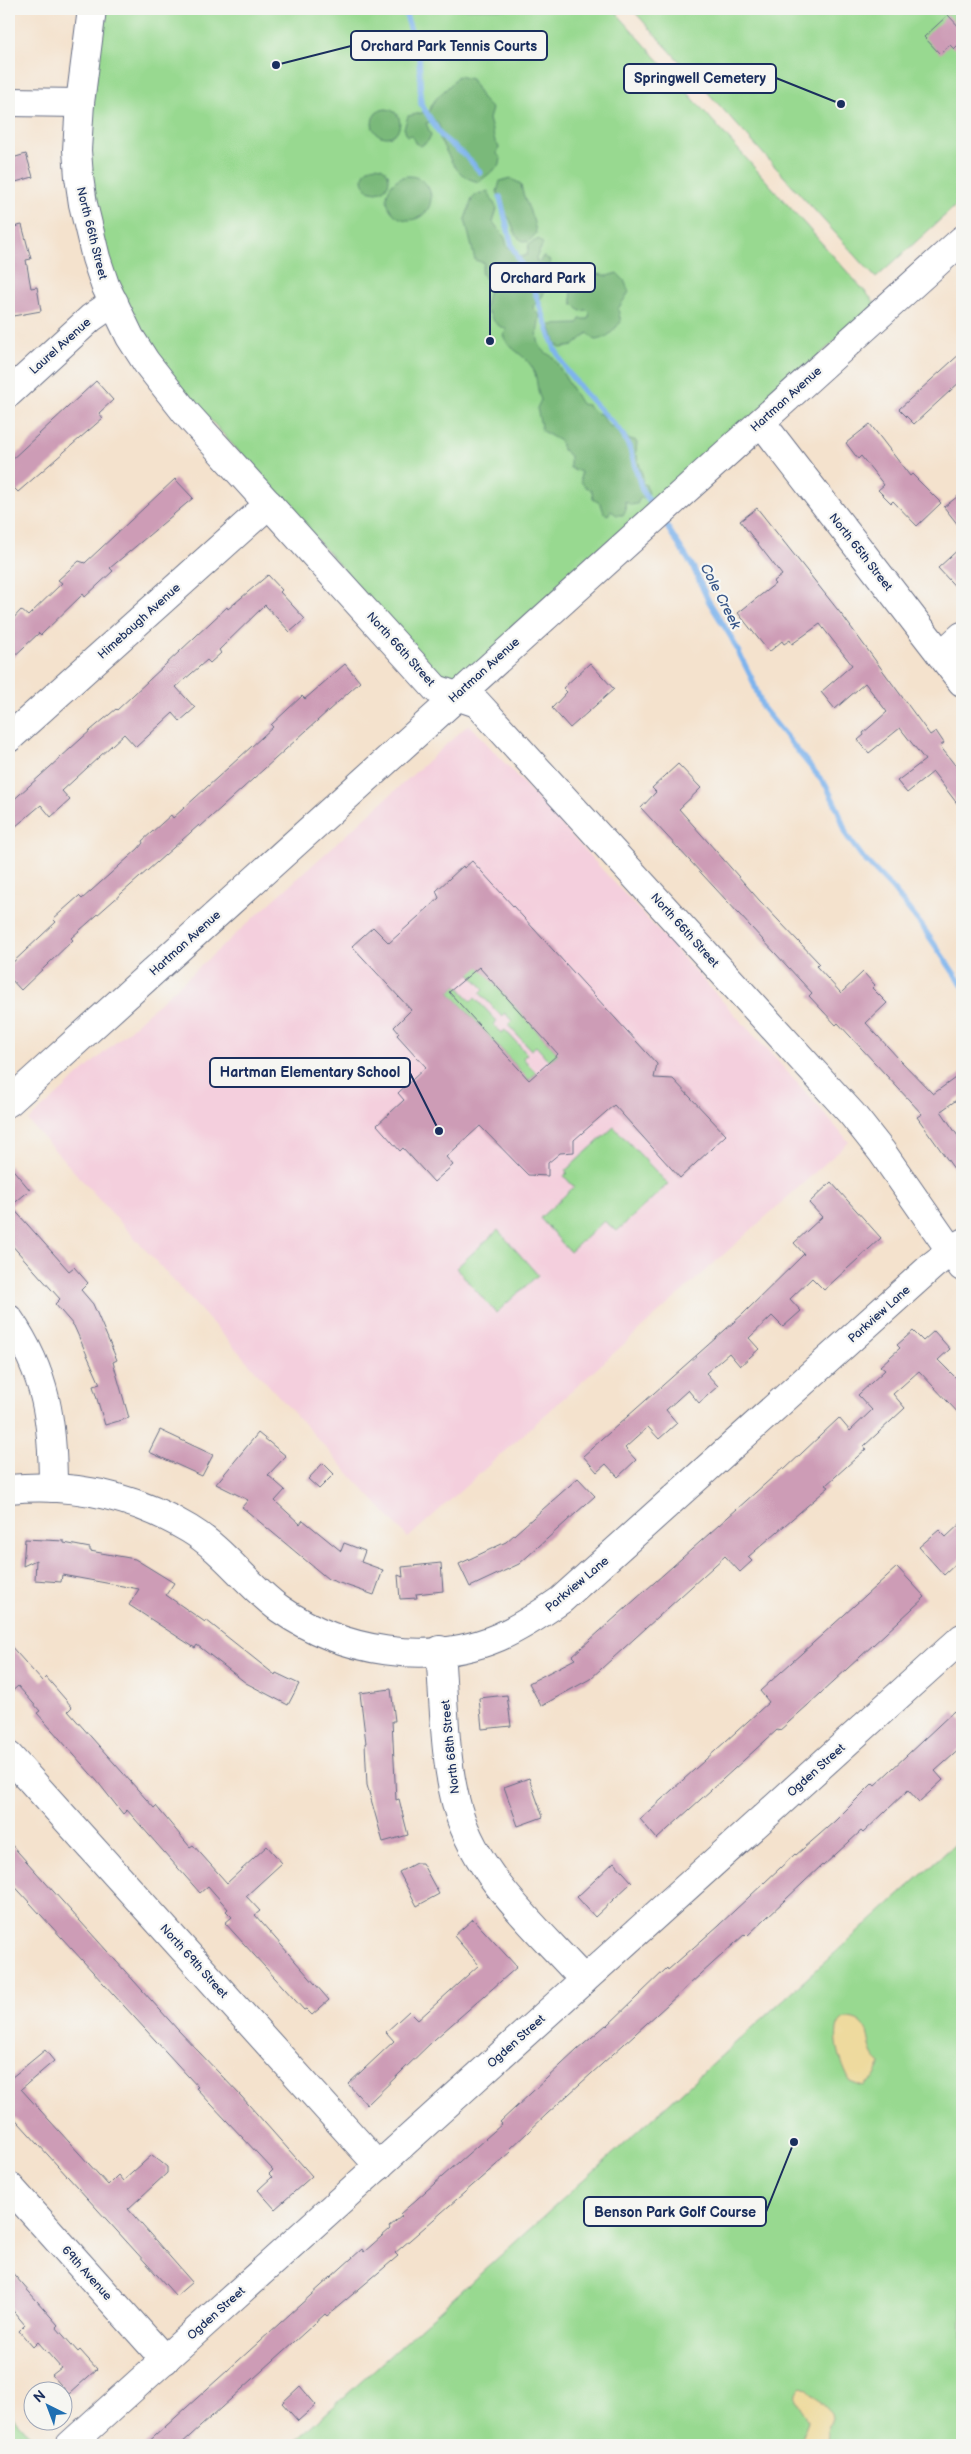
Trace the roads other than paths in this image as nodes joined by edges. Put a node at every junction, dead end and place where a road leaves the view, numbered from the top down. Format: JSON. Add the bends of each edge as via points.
{"nodes":[{"id":1,"x":92,"y":9,"type":"edge"},
{"id":2,"x":9,"y":102,"type":"edge"},
{"id":3,"x":80,"y":103,"type":"junction"},
{"id":4,"x":962,"y":240,"type":"edge"},
{"id":5,"x":114,"y":302,"type":"junction"},
{"id":6,"x":9,"y":393,"type":"edge"},
{"id":7,"x":761,"y":422,"type":"junction"},
{"id":8,"x":269,"y":504,"type":"junction"},
{"id":9,"x":962,"y":636,"type":"edge"},
{"id":10,"x":941,"y":655,"type":"junction"},
{"id":11,"x":962,"y":682,"type":"edge"},
{"id":12,"x":457,"y":695,"type":"junction"},
{"id":13,"x":9,"y":738,"type":"edge"},
{"id":14,"x":9,"y":1102,"type":"edge"},
{"id":15,"x":958,"y":1254,"type":"edge"},
{"id":16,"x":9,"y":1320,"type":"edge"},
{"id":17,"x":53,"y":1488,"type":"junction"},
{"id":18,"x":9,"y":1489,"type":"edge"},
{"id":19,"x":962,"y":1638,"type":"edge"},
{"id":20,"x":440,"y":1650,"type":"junction"},
{"id":21,"x":9,"y":1756,"type":"edge"},
{"id":22,"x":584,"y":1980,"type":"junction"},
{"id":23,"x":378,"y":2166,"type":"junction"},
{"id":24,"x":9,"y":2186,"type":"edge"},
{"id":25,"x":165,"y":2360,"type":"junction"},
{"id":26,"x":70,"y":2445,"type":"edge"}],
"edges":[{"from":1,"to":3,"type":"street","name":"North 66th Street"},
{"from":2,"to":3,"type":"street"},
{"from":3,"to":5,"type":"street","name":"North 66th Street","via":[[77,150],[83,204],[96,258]]},
{"from":4,"to":7,"type":"street","name":"Hartman Avenue"},
{"from":5,"to":6,"type":"street","name":"Laurel Avenue","via":[[91,318]]},
{"from":5,"to":8,"type":"street","name":"North 66th Street","via":[[130,337],[172,397]]},
{"from":7,"to":10,"type":"street","name":"North 65th Street"},
{"from":7,"to":12,"type":"street","name":"Hartman Avenue"},
{"from":8,"to":12,"type":"street","name":"North 66th Street","via":[[436,689]]},
{"from":8,"to":13,"type":"street","name":"Himebaugh Avenue"},
{"from":9,"to":10,"type":"street"},
{"from":10,"to":11,"type":"street","name":"North 65th Street"},
{"from":12,"to":14,"type":"street","name":"Hartman Avenue"},
{"from":12,"to":15,"type":"street","name":"North 66th Street","via":[[477,703],[852,1114]]},
{"from":15,"to":20,"type":"street","name":"Parkview Lane","via":[[561,1600],[528,1623],[498,1637],[461,1649]]},
{"from":16,"to":17,"type":"street","via":[[32,1359],[48,1406],[53,1443]]},
{"from":17,"to":18,"type":"street","name":"Parkview Lane"},
{"from":17,"to":20,"type":"street","name":"Parkview Lane","via":[[79,1489],[112,1496],[170,1518],[211,1544],[280,1608],[328,1635],[387,1651]]},
{"from":19,"to":22,"type":"street","name":"Ogden Street"},
{"from":20,"to":22,"type":"street","name":"North 68th Street","via":[[452,1782],[468,1836],[495,1882]]},
{"from":21,"to":23,"type":"street","name":"North 69th Street"},
{"from":22,"to":23,"type":"street","name":"Ogden Street"},
{"from":23,"to":25,"type":"street","name":"Ogden Street"},
{"from":24,"to":25,"type":"street","name":"69th Avenue"},
{"from":25,"to":26,"type":"street","name":"Ogden Street"}]}
